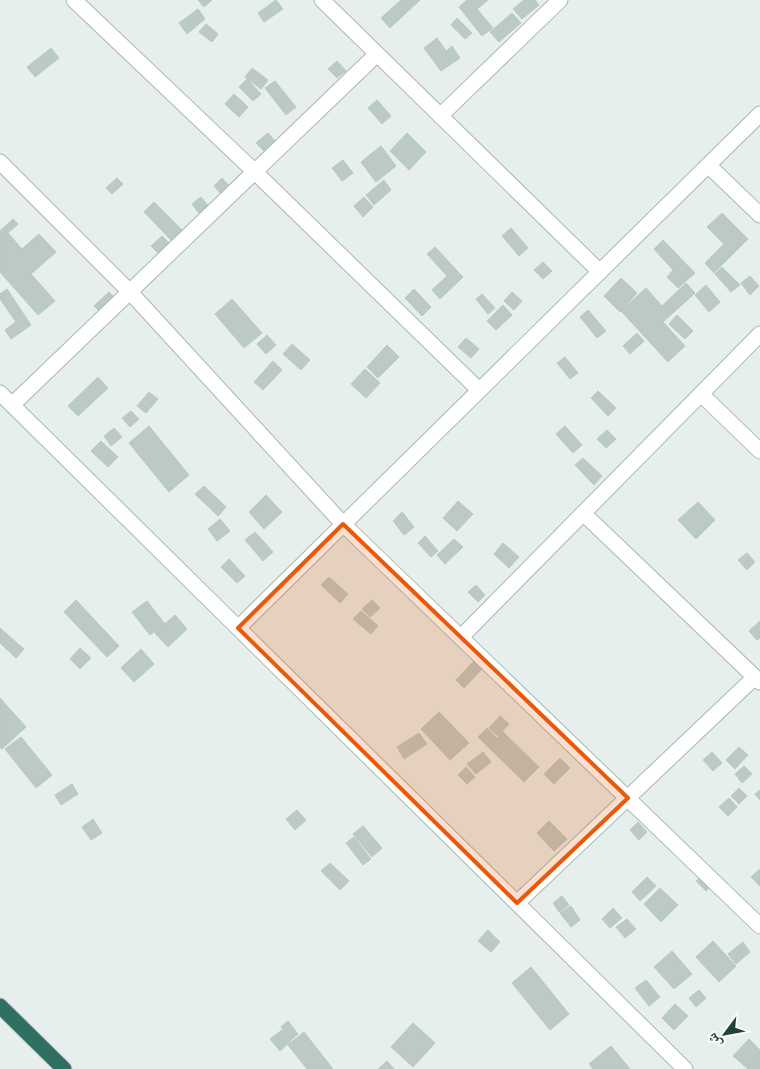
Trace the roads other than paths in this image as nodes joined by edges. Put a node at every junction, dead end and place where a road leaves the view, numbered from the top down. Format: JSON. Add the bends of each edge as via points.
{"nodes":[{"id":1,"x":74,"y":0,"type":"edge"},
{"id":2,"x":322,"y":0,"type":"edge"},
{"id":3,"x":560,"y":0,"type":"edge"},
{"id":4,"x":378,"y":54,"type":"junction"},
{"id":5,"x":760,"y":114,"type":"edge"},
{"id":6,"x":440,"y":116,"type":"junction"},
{"id":7,"x":0,"y":162,"type":"edge"},
{"id":8,"x":708,"y":165,"type":"junction"},
{"id":9,"x":255,"y":172,"type":"junction"},
{"id":10,"x":760,"y":215,"type":"edge"},
{"id":11,"x":600,"y":272,"type":"junction"},
{"id":12,"x":130,"y":292,"type":"junction"},
{"id":13,"x":760,"y":334,"type":"edge"},
{"id":14,"x":479,"y":390,"type":"junction"},
{"id":15,"x":0,"y":393,"type":"edge"},
{"id":16,"x":701,"y":394,"type":"junction"},
{"id":17,"x":12,"y":404,"type":"junction"},
{"id":18,"x":760,"y":451,"type":"edge"},
{"id":19,"x":583,"y":513,"type":"junction"},
{"id":20,"x":344,"y":524,"type":"junction"},
{"id":21,"x":238,"y":628,"type":"junction"},
{"id":22,"x":460,"y":637,"type":"junction"},
{"id":23,"x":757,"y":679,"type":"edge"},
{"id":24,"x":628,"y":798,"type":"junction"},
{"id":25,"x":517,"y":903,"type":"junction"},
{"id":26,"x":760,"y":926,"type":"edge"},
{"id":27,"x":0,"y":1006,"type":"edge"},
{"id":28,"x":64,"y":1069,"type":"edge"},
{"id":29,"x":685,"y":1069,"type":"edge"}],
"edges":[{"from":1,"to":9,"type":"street"},
{"from":2,"to":4,"type":"street"},
{"from":3,"to":6,"type":"street"},
{"from":4,"to":6,"type":"street"},
{"from":4,"to":9,"type":"street"},
{"from":5,"to":8,"type":"street"},
{"from":6,"to":11,"type":"street"},
{"from":7,"to":12,"type":"street"},
{"from":8,"to":10,"type":"street"},
{"from":8,"to":11,"type":"street"},
{"from":9,"to":12,"type":"street"},
{"from":9,"to":14,"type":"street"},
{"from":11,"to":14,"type":"street"},
{"from":12,"to":17,"type":"street"},
{"from":12,"to":20,"type":"street"},
{"from":13,"to":16,"type":"street"},
{"from":14,"to":20,"type":"street"},
{"from":15,"to":17,"type":"street"},
{"from":16,"to":18,"type":"street"},
{"from":16,"to":19,"type":"street"},
{"from":17,"to":21,"type":"street"},
{"from":19,"to":22,"type":"street"},
{"from":19,"to":23,"type":"street"},
{"from":20,"to":21,"type":"street"},
{"from":20,"to":22,"type":"street"},
{"from":21,"to":25,"type":"street"},
{"from":22,"to":24,"type":"street"},
{"from":23,"to":24,"type":"street"},
{"from":24,"to":25,"type":"street"},
{"from":24,"to":26,"type":"street"},
{"from":25,"to":29,"type":"street"},
{"from":27,"to":28,"type":"highway"}]}
